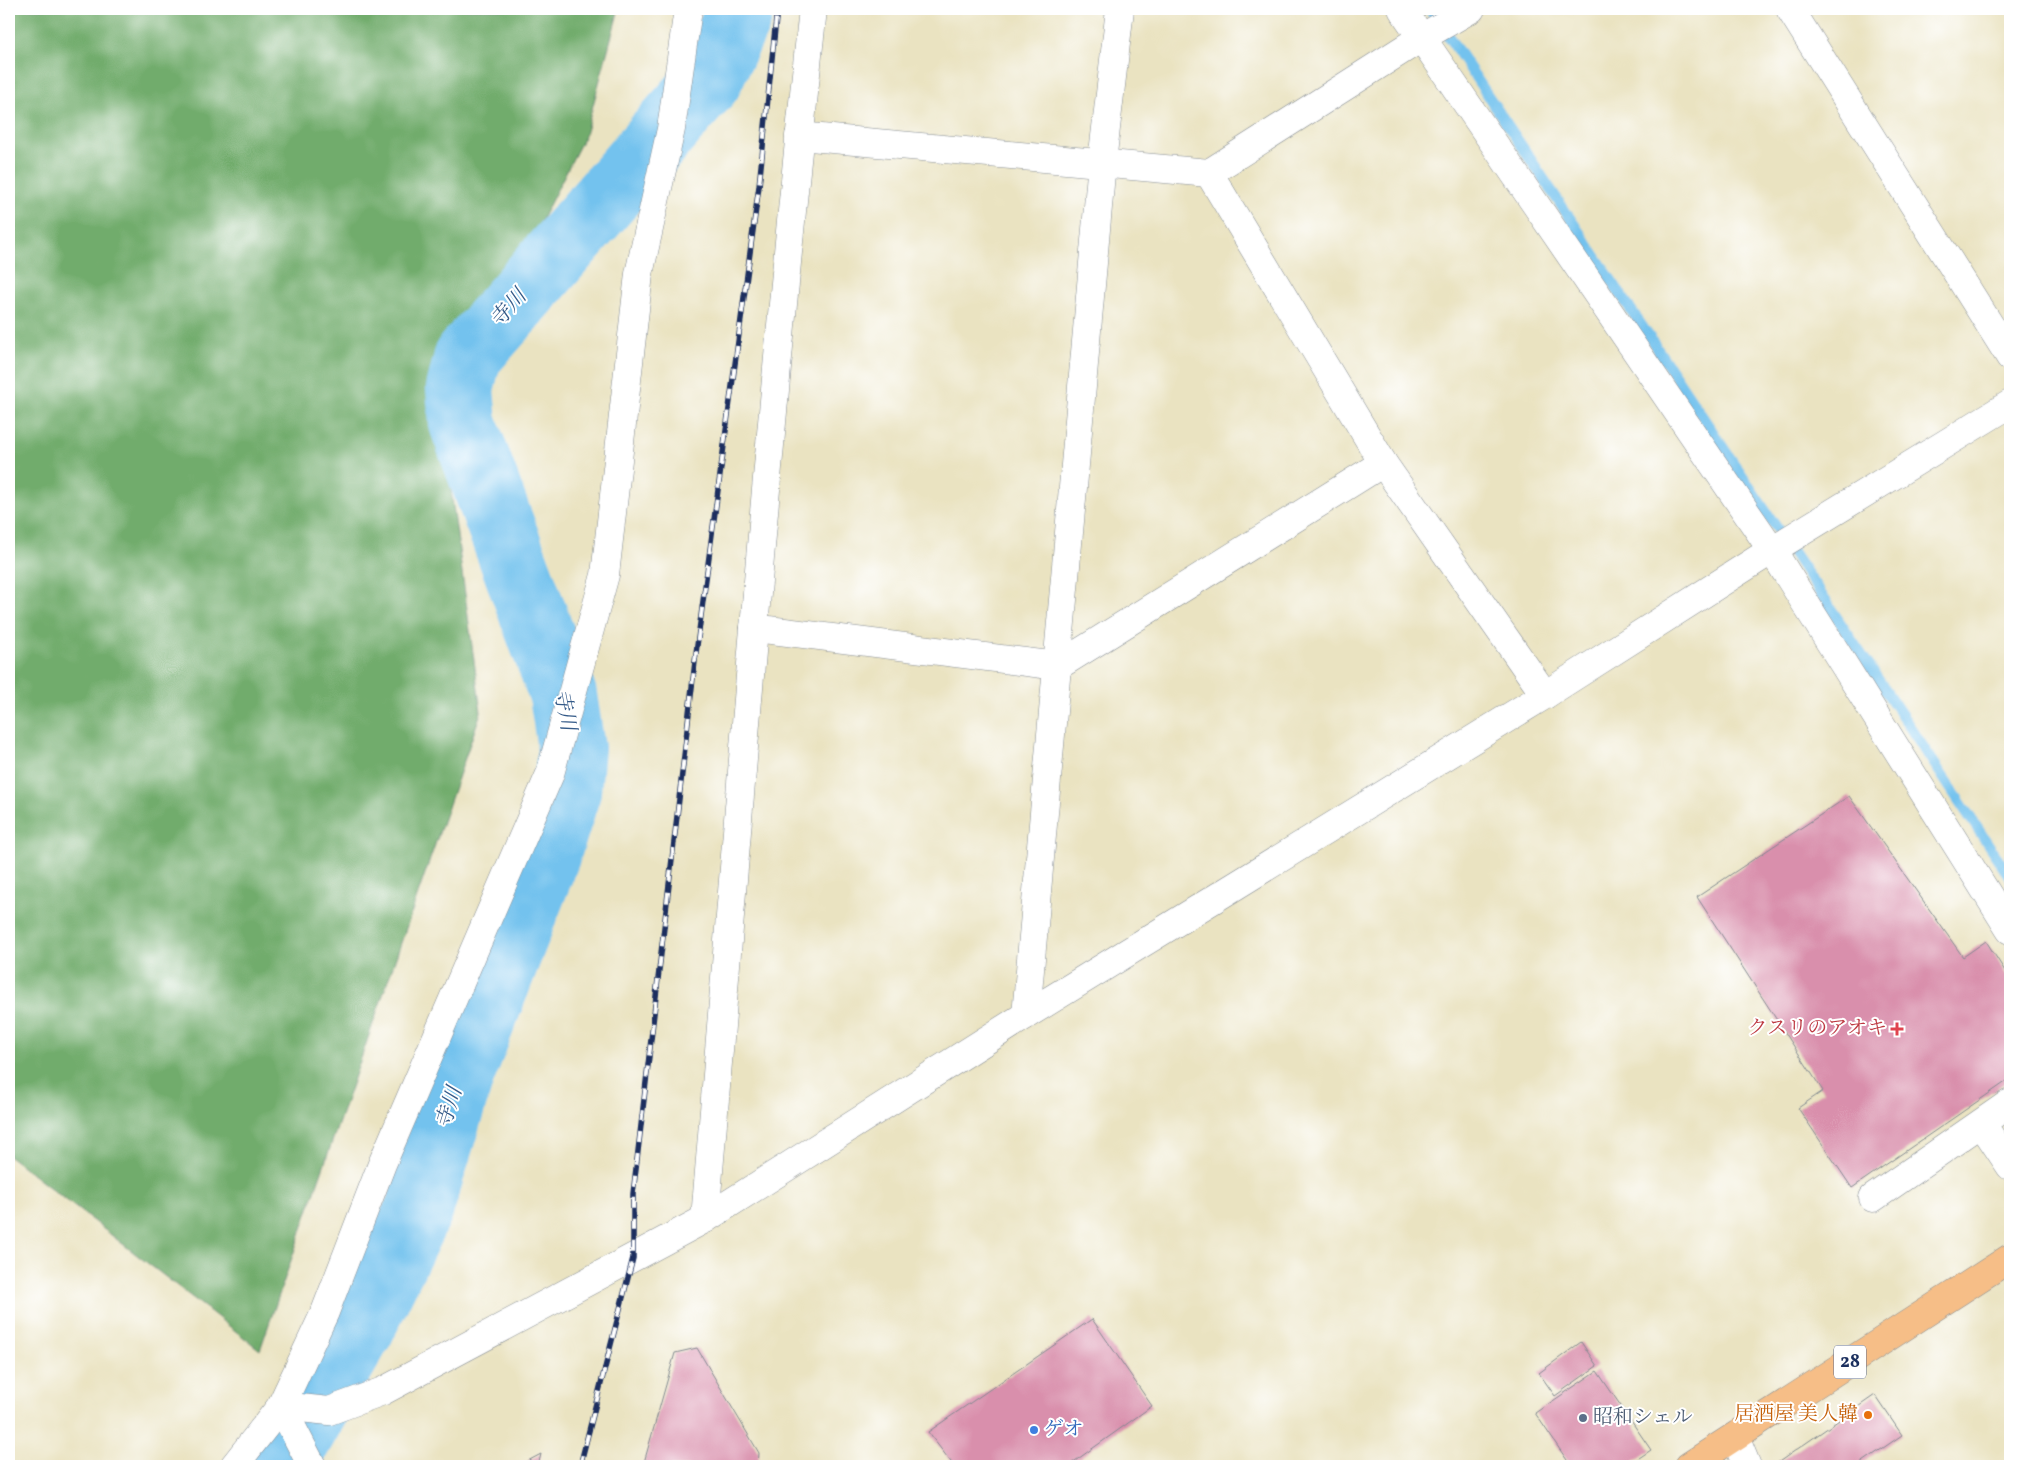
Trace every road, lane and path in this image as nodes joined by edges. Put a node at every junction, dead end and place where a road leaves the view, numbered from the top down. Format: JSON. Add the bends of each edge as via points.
{"nodes":[{"id":1,"x":688,"y":9,"type":"edge"},
{"id":2,"x":812,"y":9,"type":"edge"},
{"id":3,"x":1120,"y":9,"type":"edge"},
{"id":4,"x":1402,"y":9,"type":"edge"},
{"id":5,"x":1790,"y":9,"type":"edge"},
{"id":6,"x":1467,"y":12,"type":"edge"},
{"id":7,"x":1430,"y":34,"type":"junction"},
{"id":8,"x":799,"y":136,"type":"junction"},
{"id":9,"x":1102,"y":162,"type":"junction"},
{"id":10,"x":1209,"y":173,"type":"junction"},
{"id":11,"x":2010,"y":357,"type":"edge"},
{"id":12,"x":2010,"y":404,"type":"edge"},
{"id":13,"x":1383,"y":463,"type":"junction"},
{"id":14,"x":1772,"y":550,"type":"junction"},
{"id":15,"x":754,"y":628,"type":"junction"},
{"id":16,"x":1058,"y":666,"type":"junction"},
{"id":17,"x":1544,"y":695,"type":"junction"},
{"id":18,"x":2010,"y":930,"type":"edge"},
{"id":19,"x":1026,"y":1015,"type":"junction"},
{"id":20,"x":2010,"y":1103,"type":"edge"},
{"id":21,"x":1982,"y":1124,"type":"junction"},
{"id":22,"x":2010,"y":1166,"type":"edge"},
{"id":23,"x":1873,"y":1198,"type":"dead end"},
{"id":24,"x":705,"y":1219,"type":"junction"},
{"id":25,"x":2010,"y":1258,"type":"edge"},
{"id":26,"x":281,"y":1406,"type":"junction"},
{"id":27,"x":1735,"y":1437,"type":"junction"},
{"id":28,"x":234,"y":1466,"type":"edge"},
{"id":29,"x":312,"y":1466,"type":"edge"},
{"id":30,"x":1689,"y":1466,"type":"edge"},
{"id":31,"x":1747,"y":1466,"type":"edge"}],
"edges":[{"from":1,"to":26,"type":"street","via":[[671,129],[639,274],[605,575],[550,774],[382,1164],[324,1312]]},
{"from":2,"to":8,"type":"street"},
{"from":3,"to":9,"type":"street"},
{"from":4,"to":7,"type":"street"},
{"from":5,"to":11,"type":"street"},
{"from":6,"to":7,"type":"street"},
{"from":7,"to":10,"type":"street"},
{"from":7,"to":14,"type":"street"},
{"from":8,"to":9,"type":"street"},
{"from":8,"to":15,"type":"street"},
{"from":9,"to":10,"type":"street"},
{"from":9,"to":16,"type":"street"},
{"from":10,"to":13,"type":"street"},
{"from":12,"to":14,"type":"street"},
{"from":13,"to":16,"type":"street"},
{"from":13,"to":17,"type":"street"},
{"from":14,"to":17,"type":"street"},
{"from":14,"to":18,"type":"street"},
{"from":15,"to":16,"type":"street"},
{"from":15,"to":24,"type":"street"},
{"from":16,"to":19,"type":"street"},
{"from":17,"to":19,"type":"street"},
{"from":19,"to":24,"type":"street"},
{"from":20,"to":21,"type":"street"},
{"from":21,"to":22,"type":"street"},
{"from":21,"to":23,"type":"street"},
{"from":24,"to":26,"type":"street","via":[[383,1391],[329,1411]]},
{"from":25,"to":27,"type":"main road","number":"28"},
{"from":26,"to":28,"type":"street"},
{"from":26,"to":29,"type":"street"},
{"from":27,"to":30,"type":"main road","number":"28"},
{"from":27,"to":31,"type":"street"}]}
